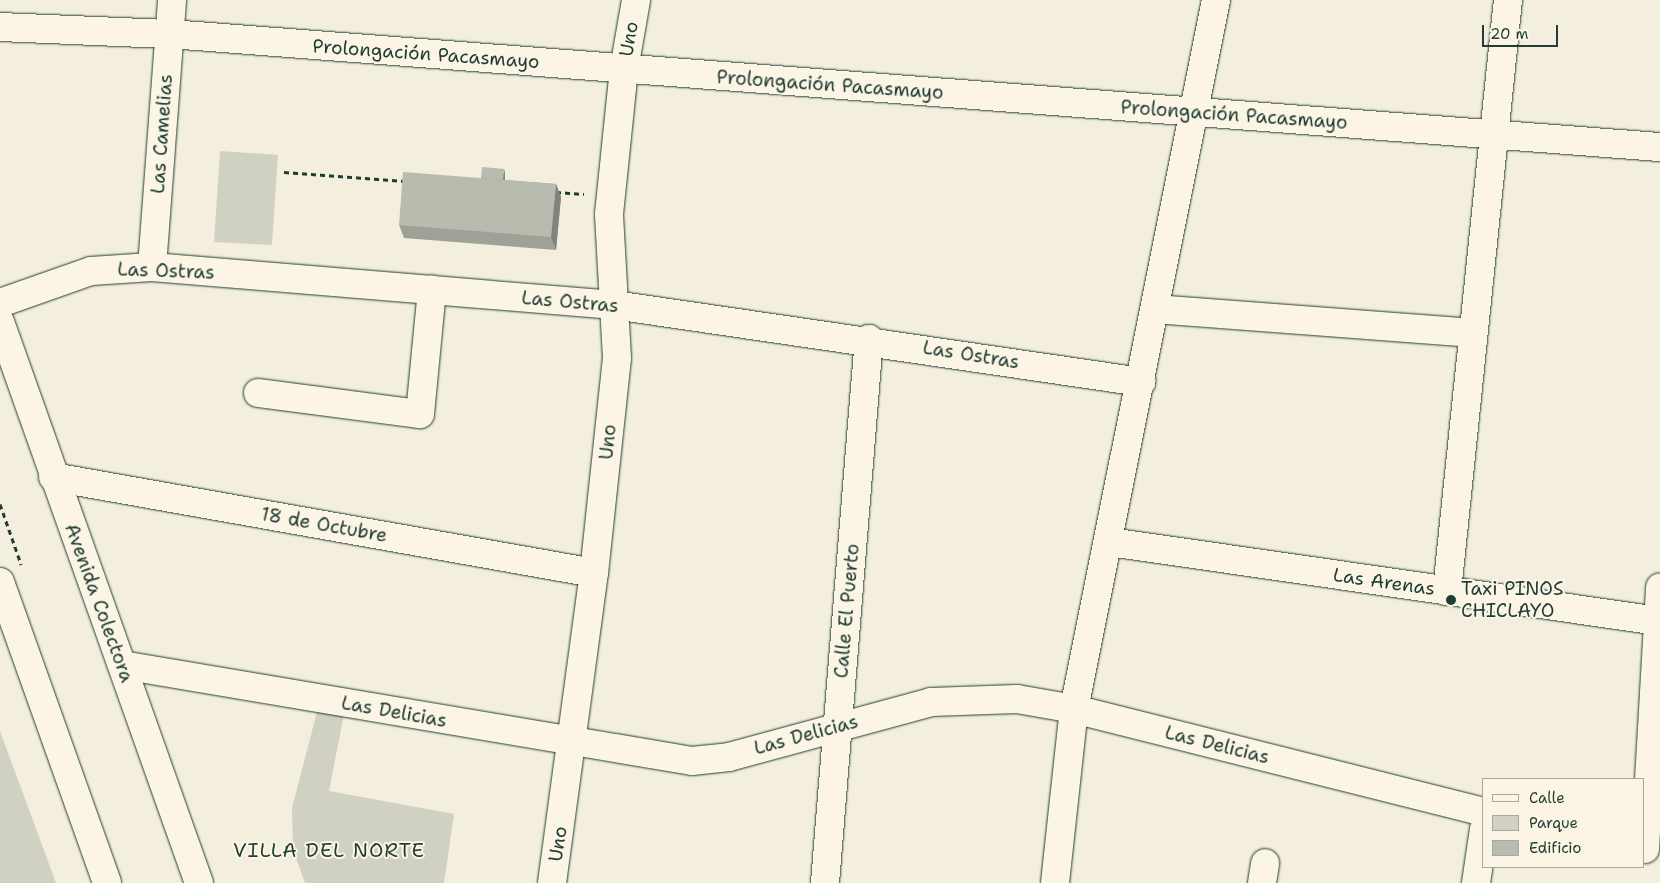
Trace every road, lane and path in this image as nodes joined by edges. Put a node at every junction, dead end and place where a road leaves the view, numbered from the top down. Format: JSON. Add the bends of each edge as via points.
{"nodes":[{"id":1,"x":172,"y":0,"type":"edge"},
{"id":2,"x":636,"y":0,"type":"edge"},
{"id":3,"x":1216,"y":0,"type":"edge"},
{"id":4,"x":1508,"y":0,"type":"edge"},
{"id":5,"x":0,"y":27,"type":"edge"},
{"id":6,"x":170,"y":34,"type":"junction"},
{"id":7,"x":624,"y":69,"type":"junction"},
{"id":8,"x":1193,"y":112,"type":"junction"},
{"id":9,"x":1494,"y":135,"type":"junction"},
{"id":10,"x":1660,"y":147,"type":"edge"},
{"id":11,"x":284,"y":172,"type":"dead end"},
{"id":12,"x":411,"y":182,"type":"edge"},
{"id":13,"x":548,"y":192,"type":"edge"},
{"id":14,"x":592,"y":195,"type":"dead end"},
{"id":15,"x":152,"y":268,"type":"junction"},
{"id":16,"x":432,"y":290,"type":"junction"},
{"id":17,"x":0,"y":303,"type":"edge"},
{"id":18,"x":614,"y":305,"type":"junction"},
{"id":19,"x":1155,"y":309,"type":"junction"},
{"id":20,"x":0,"y":322,"type":"edge"},
{"id":21,"x":1473,"y":333,"type":"junction"},
{"id":22,"x":869,"y":339,"type":"junction"},
{"id":23,"x":1141,"y":382,"type":"junction"},
{"id":24,"x":258,"y":394,"type":"dead end"},
{"id":25,"x":53,"y":477,"type":"junction"},
{"id":26,"x":1110,"y":542,"type":"junction"},
{"id":27,"x":594,"y":573,"type":"junction"},
{"id":28,"x":0,"y":582,"type":"edge"},
{"id":29,"x":1660,"y":587,"type":"edge"},
{"id":30,"x":1447,"y":591,"type":"junction"},
{"id":31,"x":1658,"y":621,"type":"junction"},
{"id":32,"x":122,"y":666,"type":"junction"},
{"id":33,"x":1074,"y":709,"type":"junction"},
{"id":34,"x":838,"y":727,"type":"junction"},
{"id":35,"x":573,"y":742,"type":"junction"},
{"id":36,"x":1482,"y":811,"type":"edge"},
{"id":37,"x":1482,"y":842,"type":"edge"},
{"id":38,"x":1650,"y":850,"type":"edge"},
{"id":39,"x":107,"y":883,"type":"edge"},
{"id":40,"x":199,"y":883,"type":"edge"},
{"id":41,"x":552,"y":883,"type":"edge"},
{"id":42,"x":825,"y":883,"type":"edge"},
{"id":43,"x":1056,"y":883,"type":"edge"},
{"id":44,"x":1476,"y":883,"type":"edge"}],
"edges":[{"from":1,"to":6,"type":"street","name":"Las Camelias"},
{"from":2,"to":7,"type":"street","name":"Uno"},
{"from":3,"to":8,"type":"street"},
{"from":4,"to":9,"type":"street"},
{"from":5,"to":6,"type":"street","name":"Prolongación Pacasmayo"},
{"from":6,"to":7,"type":"street","name":"Prolongación Pacasmayo"},
{"from":6,"to":15,"type":"street","name":"Las Camelias"},
{"from":7,"to":8,"type":"street","name":"Prolongación Pacasmayo"},
{"from":7,"to":18,"type":"street","name":"Uno","via":[[609,214]]},
{"from":8,"to":9,"type":"street","name":"Prolongación Pacasmayo"},
{"from":8,"to":19,"type":"street"},
{"from":9,"to":10,"type":"street","name":"Prolongación Pacasmayo"},
{"from":9,"to":21,"type":"street"},
{"from":11,"to":12,"type":"path"},
{"from":13,"to":14,"type":"path"},
{"from":15,"to":16,"type":"street","name":"Las Ostras"},
{"from":15,"to":17,"type":"street","name":"Las Ostras","via":[[91,271]]},
{"from":16,"to":18,"type":"street","name":"Las Ostras"},
{"from":16,"to":24,"type":"street","via":[[420,414]]},
{"from":18,"to":22,"type":"street","name":"Las Ostras"},
{"from":18,"to":27,"type":"street","name":"Uno","via":[[617,358]]},
{"from":19,"to":21,"type":"street"},
{"from":19,"to":23,"type":"street"},
{"from":20,"to":25,"type":"street","name":"Avenida Colectora"},
{"from":21,"to":30,"type":"street"},
{"from":22,"to":23,"type":"street","name":"Las Ostras"},
{"from":22,"to":34,"type":"street","name":"Calle El Puerto"},
{"from":23,"to":26,"type":"street"},
{"from":25,"to":27,"type":"street","name":"18 de Octubre"},
{"from":25,"to":32,"type":"street","name":"Avenida Colectora"},
{"from":26,"to":30,"type":"street","name":"Las Arenas"},
{"from":26,"to":33,"type":"street"},
{"from":27,"to":35,"type":"street","name":"Uno"},
{"from":28,"to":39,"type":"street"},
{"from":29,"to":31,"type":"street"},
{"from":30,"to":31,"type":"street","name":"Las Arenas"},
{"from":31,"to":38,"type":"street"},
{"from":32,"to":35,"type":"street","name":"Las Delicias"},
{"from":32,"to":40,"type":"street","name":"Avenida Colectora"},
{"from":33,"to":34,"type":"street","name":"Las Delicias","via":[[1016,700],[931,702]]},
{"from":33,"to":36,"type":"street","name":"Las Delicias"},
{"from":33,"to":43,"type":"street"},
{"from":34,"to":35,"type":"street","name":"Las Delicias","via":[[729,757],[692,761]]},
{"from":34,"to":42,"type":"street","name":"Calle El Puerto"},
{"from":35,"to":41,"type":"street","name":"Uno"},
{"from":37,"to":44,"type":"street"}]}
